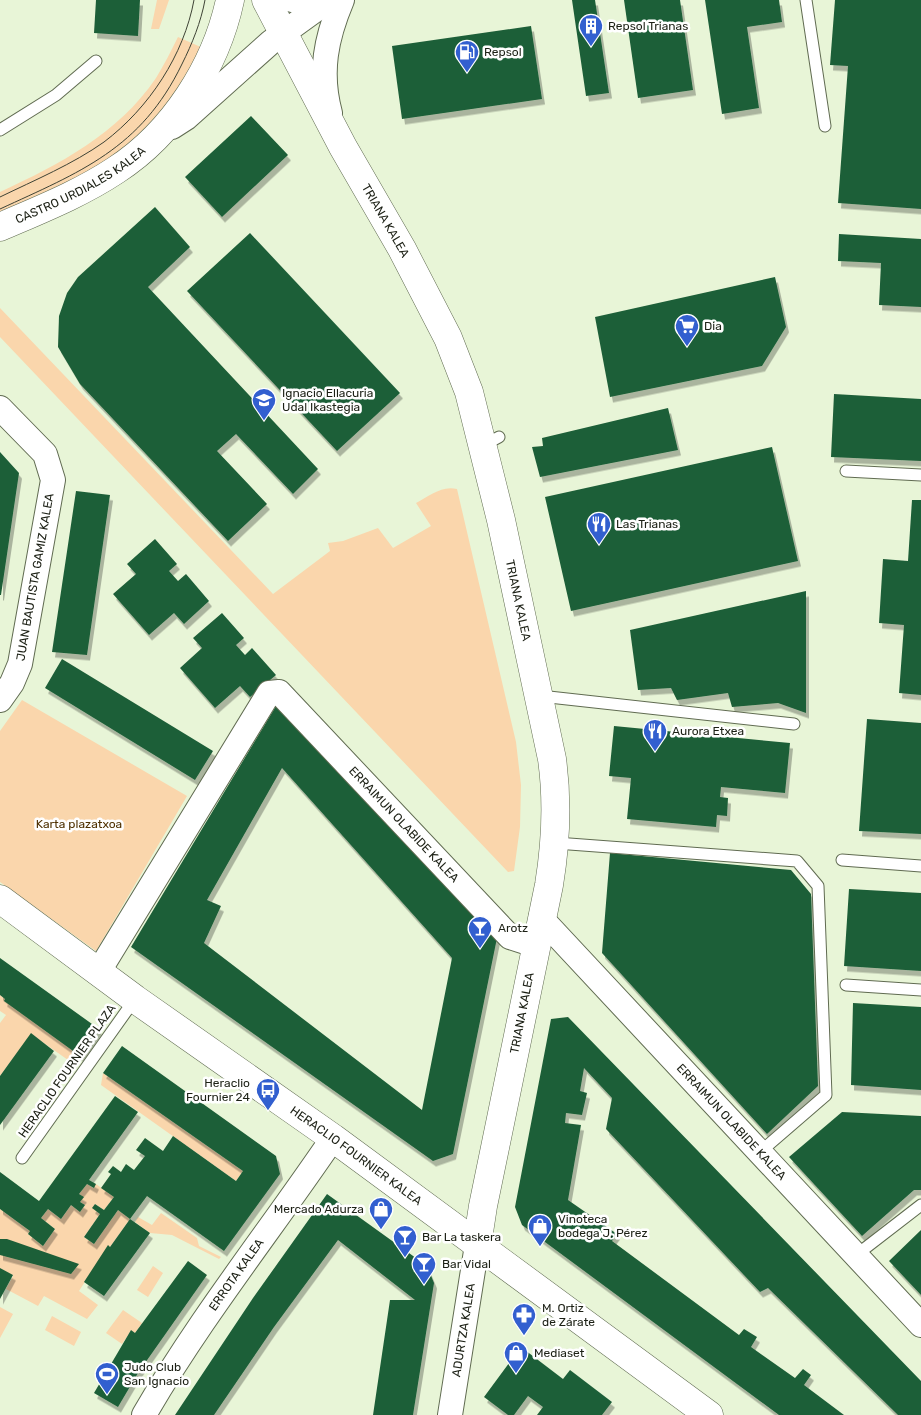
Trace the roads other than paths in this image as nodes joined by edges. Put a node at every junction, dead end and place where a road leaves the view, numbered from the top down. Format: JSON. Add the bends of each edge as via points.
{"nodes":[{"id":1,"x":230,"y":0,"type":"edge"},
{"id":2,"x":266,"y":0,"type":"edge"},
{"id":3,"x":292,"y":0,"type":"edge"},
{"id":4,"x":806,"y":0,"type":"edge"},
{"id":5,"x":331,"y":1,"type":"edge"},
{"id":6,"x":284,"y":34,"type":"junction"},
{"id":7,"x":96,"y":61,"type":"dead end"},
{"id":8,"x":825,"y":126,"type":"dead end"},
{"id":9,"x":0,"y":130,"type":"edge"},
{"id":10,"x":336,"y":134,"type":"junction"},
{"id":11,"x":156,"y":137,"type":"junction"},
{"id":12,"x":0,"y":227,"type":"edge"},
{"id":13,"x":0,"y":408,"type":"edge"},
{"id":14,"x":846,"y":471,"type":"dead end"},
{"id":15,"x":921,"y":475,"type":"edge"},
{"id":16,"x":538,"y":696,"type":"junction"},
{"id":17,"x":0,"y":700,"type":"edge"},
{"id":18,"x":794,"y":724,"type":"dead end"},
{"id":19,"x":556,"y":843,"type":"junction"},
{"id":20,"x":842,"y":860,"type":"dead end"},
{"id":21,"x":921,"y":866,"type":"edge"},
{"id":22,"x":0,"y":899,"type":"edge"},
{"id":23,"x":541,"y":918,"type":"junction"},
{"id":24,"x":536,"y":945,"type":"junction"},
{"id":25,"x":100,"y":971,"type":"junction"},
{"id":26,"x":846,"y":985,"type":"dead end"},
{"id":27,"x":921,"y":990,"type":"edge"},
{"id":28,"x":135,"y":999,"type":"junction"},
{"id":29,"x":332,"y":1138,"type":"junction"},
{"id":30,"x":760,"y":1152,"type":"junction"},
{"id":31,"x":22,"y":1158,"type":"dead end"},
{"id":32,"x":921,"y":1205,"type":"edge"},
{"id":33,"x":477,"y":1245,"type":"junction"},
{"id":34,"x":855,"y":1256,"type":"junction"},
{"id":35,"x":921,"y":1325,"type":"edge"},
{"id":36,"x":144,"y":1415,"type":"edge"},
{"id":37,"x":450,"y":1415,"type":"edge"},
{"id":38,"x":709,"y":1415,"type":"edge"}],
"edges":[{"from":1,"to":11,"type":"main road","name":"CASTRO URDIALES KALEA","via":[[226,19],[194,86]]},
{"from":2,"to":6,"type":"main road","name":"TRIANA KALEA"},
{"from":3,"to":5,"type":"street","via":[[308,4]]},
{"from":4,"to":8,"type":"lane"},
{"from":5,"to":6,"type":"street","name":"CASTRO URDIALES KALEA"},
{"from":5,"to":10,"type":"street","via":[[330,30],[324,57],[325,93]]},
{"from":6,"to":10,"type":"main road","name":"TRIANA KALEA"},
{"from":6,"to":11,"type":"street","name":"CASTRO URDIALES KALEA","via":[[186,118]]},
{"from":7,"to":9,"type":"lane","via":[[56,95]]},
{"from":10,"to":16,"type":"main road","name":"TRIANA KALEA","via":[[454,335],[469,392],[491,441]]},
{"from":11,"to":12,"type":"main road","name":"CASTRO URDIALES KALEA","via":[[117,170],[92,185]]},
{"from":13,"to":17,"type":"street","name":"JUAN BAUTISTA GAMIZ KALEA","via":[[45,454],[53,480],[20,664]]},
{"from":14,"to":15,"type":"lane"},
{"from":16,"to":18,"type":"lane"},
{"from":16,"to":19,"type":"main road","name":"TRIANA KALEA","via":[[557,793]]},
{"from":19,"to":23,"type":"main road","name":"TRIANA KALEA"},
{"from":19,"to":30,"type":"lane","via":[[797,861],[818,886],[826,1095]]},
{"from":20,"to":21,"type":"lane"},
{"from":22,"to":25,"type":"main road","name":"HERACLIO FOURNIER KALEA"},
{"from":23,"to":24,"type":"main road","name":"TRIANA KALEA"},
{"from":23,"to":30,"type":"street","name":"ERRAIMUN OLABIDE KALEA"},
{"from":24,"to":25,"type":"street","name":"ERRAIMUN OLABIDE KALEA","via":[[510,937],[278,692],[269,693],[232,750]]},
{"from":24,"to":33,"type":"main road","name":"TRIANA KALEA"},
{"from":25,"to":28,"type":"main road","name":"HERACLIO FOURNIER KALEA"},
{"from":26,"to":27,"type":"lane"},
{"from":28,"to":29,"type":"main road","name":"HERACLIO FOURNIER KALEA"},
{"from":28,"to":31,"type":"lane","name":"HERACLIO FOURNIER PLAZA"},
{"from":29,"to":33,"type":"main road","name":"HERACLIO FOURNIER KALEA"},
{"from":29,"to":36,"type":"street","name":"ERROTA KALEA","via":[[199,1328]]},
{"from":30,"to":34,"type":"street","name":"ERRAIMUN OLABIDE KALEA"},
{"from":32,"to":34,"type":"lane"},
{"from":33,"to":37,"type":"street","name":"ADURTZA KALEA"},
{"from":33,"to":38,"type":"main road","name":"HERACLIO FOURNIER KALEA"},
{"from":34,"to":35,"type":"street","name":"ERRAIMUN OLABIDE KALEA"}]}
